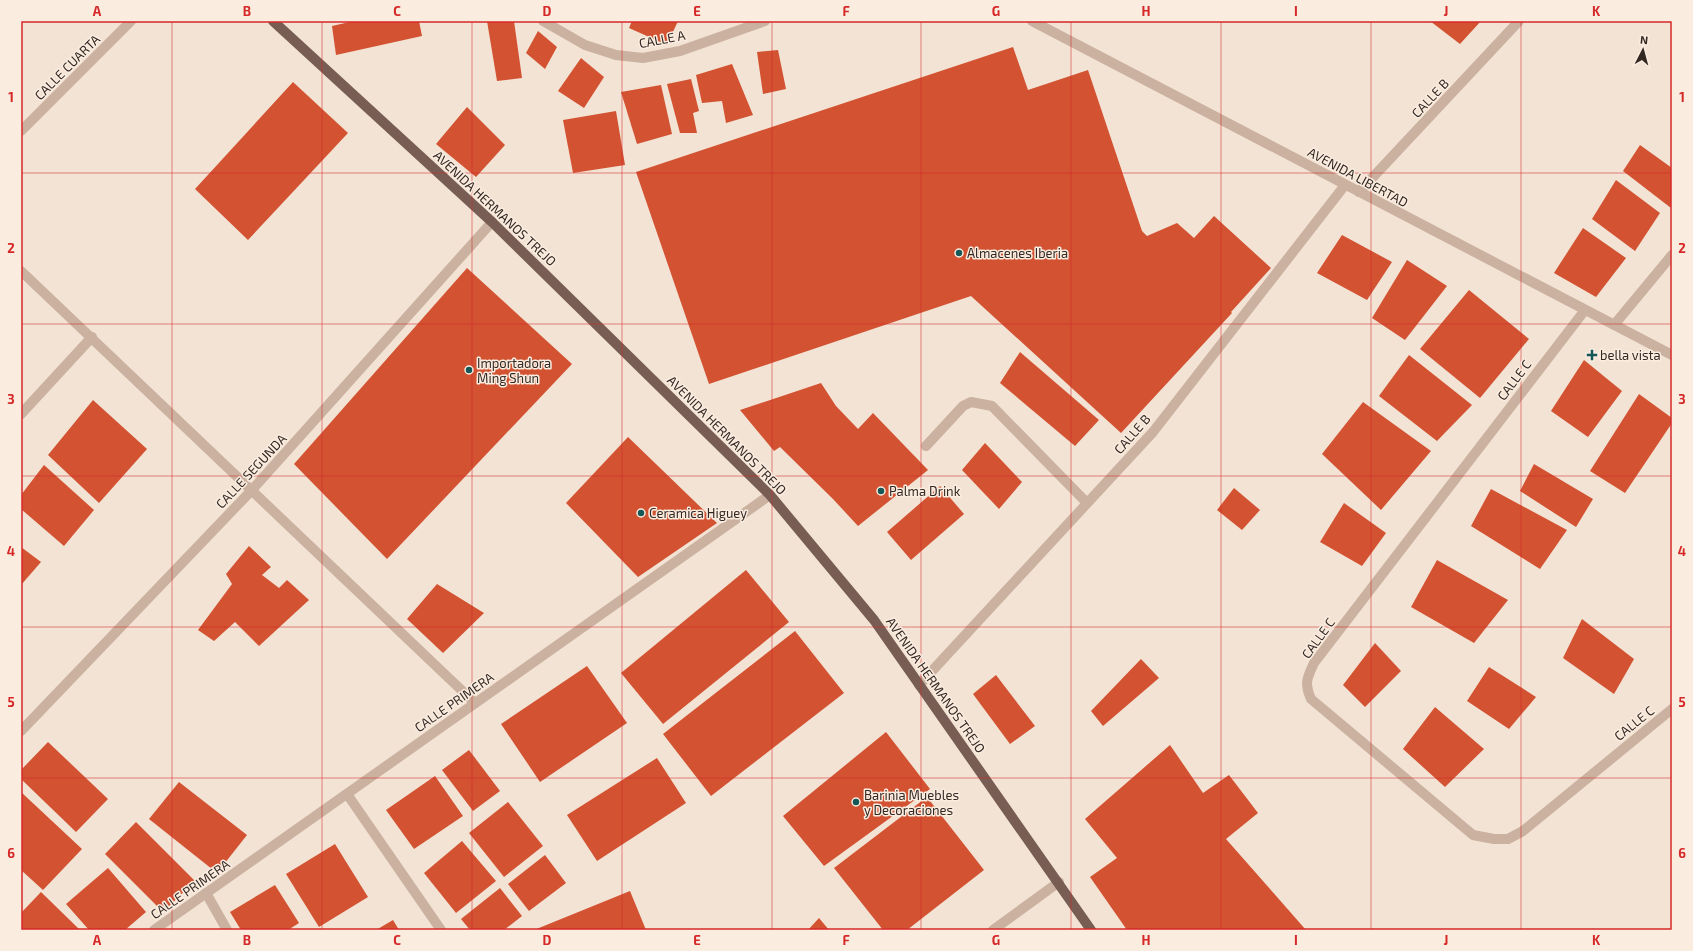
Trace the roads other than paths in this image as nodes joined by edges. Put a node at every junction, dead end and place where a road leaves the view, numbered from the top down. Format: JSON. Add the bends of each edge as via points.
{"nodes":[{"id":1,"x":131,"y":21,"type":"edge"},
{"id":2,"x":273,"y":21,"type":"edge"},
{"id":3,"x":543,"y":21,"type":"edge"},
{"id":4,"x":765,"y":21,"type":"edge"},
{"id":5,"x":1032,"y":21,"type":"edge"},
{"id":6,"x":1519,"y":21,"type":"edge"},
{"id":7,"x":21,"y":131,"type":"edge"},
{"id":8,"x":1345,"y":185,"type":"junction"},
{"id":9,"x":1359,"y":192,"type":"junction"},
{"id":10,"x":492,"y":222,"type":"junction"},
{"id":11,"x":1672,"y":255,"type":"edge"},
{"id":12,"x":21,"y":271,"type":"edge"},
{"id":13,"x":1585,"y":310,"type":"junction"},
{"id":14,"x":1614,"y":324,"type":"junction"},
{"id":15,"x":92,"y":337,"type":"junction"},
{"id":16,"x":1672,"y":355,"type":"edge"},
{"id":17,"x":21,"y":414,"type":"edge"},
{"id":18,"x":926,"y":446,"type":"dead end"},
{"id":19,"x":251,"y":491,"type":"junction"},
{"id":20,"x":770,"y":495,"type":"junction"},
{"id":21,"x":1088,"y":502,"type":"junction"},
{"id":22,"x":920,"y":685,"type":"junction"},
{"id":23,"x":475,"y":703,"type":"junction"},
{"id":24,"x":1672,"y":709,"type":"edge"},
{"id":25,"x":21,"y":730,"type":"edge"},
{"id":26,"x":347,"y":794,"type":"junction"},
{"id":27,"x":1059,"y":882,"type":"junction"},
{"id":28,"x":206,"y":893,"type":"junction"},
{"id":29,"x":154,"y":930,"type":"edge"},
{"id":30,"x":227,"y":930,"type":"edge"},
{"id":31,"x":441,"y":930,"type":"edge"},
{"id":32,"x":993,"y":930,"type":"edge"},
{"id":33,"x":1091,"y":930,"type":"edge"}],
"edges":[{"from":1,"to":7,"type":"street","name":"CALLE CUARTA"},
{"from":2,"to":10,"type":"main road","name":"AVENIDA HERMANOS TREJO"},
{"from":3,"to":4,"type":"street","name":"CALLE A","via":[[585,45],[616,55],[643,58],[680,51]]},
{"from":5,"to":8,"type":"street","name":"AVENIDA LIBERTAD"},
{"from":6,"to":9,"type":"street","name":"CALLE B"},
{"from":8,"to":9,"type":"street","name":"AVENIDA LIBERTAD"},
{"from":8,"to":21,"type":"street","name":"CALLE B","via":[[1152,432]]},
{"from":9,"to":13,"type":"street","name":"AVENIDA LIBERTAD"},
{"from":10,"to":19,"type":"street","name":"CALLE SEGUNDA"},
{"from":10,"to":20,"type":"main road","name":"AVENIDA HERMANOS TREJO"},
{"from":11,"to":14,"type":"street"},
{"from":12,"to":15,"type":"street"},
{"from":13,"to":14,"type":"street","name":"AVENIDA LIBERTAD"},
{"from":13,"to":24,"type":"street","name":"CALLE C","via":[[1314,663],[1307,678],[1306,689],[1311,699],[1473,835],[1494,840],[1508,839],[1523,831]]},
{"from":14,"to":16,"type":"street","name":"AVENIDA LIBERTAD"},
{"from":15,"to":17,"type":"street"},
{"from":15,"to":19,"type":"street"},
{"from":18,"to":21,"type":"street","via":[[963,406],[971,402],[992,406]]},
{"from":19,"to":23,"type":"street"},
{"from":19,"to":25,"type":"street","name":"CALLE SEGUNDA"},
{"from":20,"to":22,"type":"main road","name":"AVENIDA HERMANOS TREJO","via":[[874,620]]},
{"from":20,"to":23,"type":"street","name":"CALLE PRIMERA"},
{"from":21,"to":22,"type":"street","name":"CALLE B"},
{"from":22,"to":27,"type":"main road","name":"AVENIDA HERMANOS TREJO"},
{"from":23,"to":26,"type":"street","name":"CALLE PRIMERA"},
{"from":26,"to":28,"type":"street","name":"CALLE PRIMERA"},
{"from":26,"to":31,"type":"street"},
{"from":27,"to":32,"type":"street"},
{"from":27,"to":33,"type":"main road","name":"AVENIDA HERMANOS TREJO"},
{"from":28,"to":29,"type":"street","name":"CALLE PRIMERA"},
{"from":28,"to":30,"type":"street"}]}
